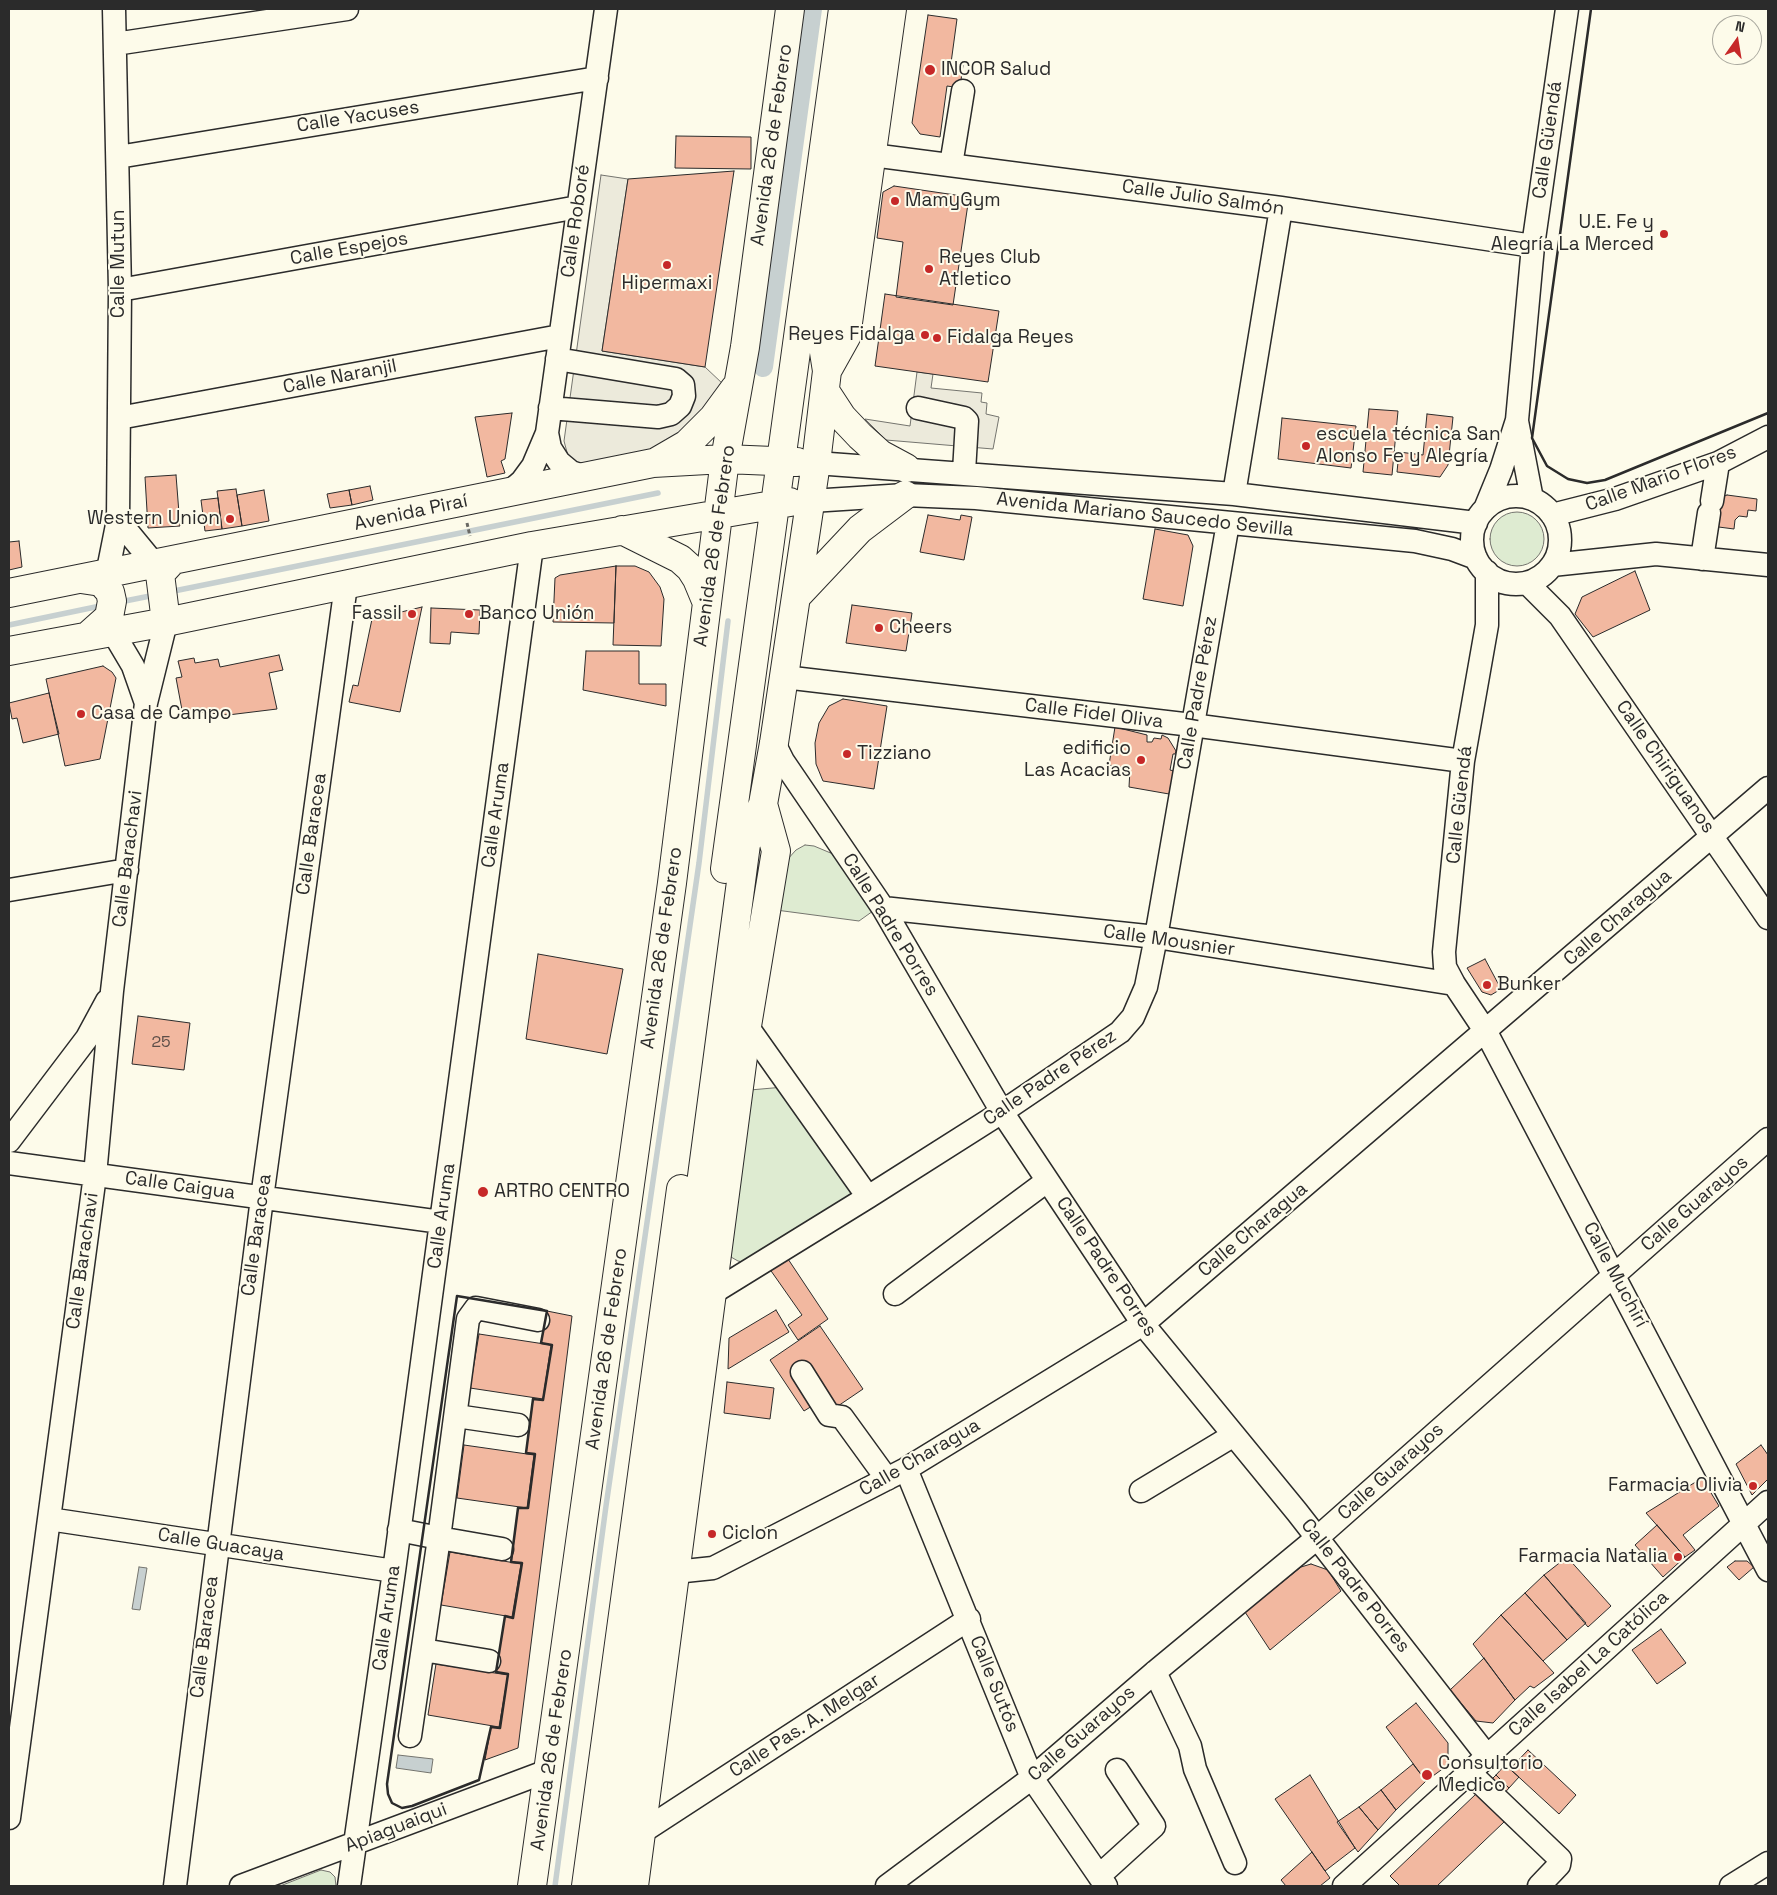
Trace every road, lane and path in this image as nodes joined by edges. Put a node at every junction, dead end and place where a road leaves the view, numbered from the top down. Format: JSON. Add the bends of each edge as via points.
{"nodes":[{"id":1,"x":114,"y":9,"type":"edge"},
{"id":2,"x":347,"y":9,"type":"edge"},
{"id":3,"x":606,"y":9,"type":"edge"},
{"id":4,"x":790,"y":9,"type":"edge"},
{"id":5,"x":843,"y":9,"type":"edge"},
{"id":6,"x":865,"y":9,"type":"edge"},
{"id":7,"x":892,"y":9,"type":"edge"},
{"id":8,"x":1568,"y":9,"type":"edge"},
{"id":9,"x":115,"y":44,"type":"junction"},
{"id":10,"x":597,"y":78,"type":"junction"},
{"id":11,"x":963,"y":91,"type":"dead end"},
{"id":12,"x":872,"y":155,"type":"junction"},
{"id":13,"x":118,"y":157,"type":"junction"},
{"id":14,"x":951,"y":165,"type":"junction"},
{"id":15,"x":578,"y":207,"type":"junction"},
{"id":16,"x":1281,"y":208,"type":"junction"},
{"id":17,"x":1532,"y":246,"type":"junction"},
{"id":18,"x":120,"y":290,"type":"junction"},
{"id":19,"x":560,"y":336,"type":"junction"},
{"id":20,"x":557,"y":359,"type":"junction"},
{"id":21,"x":740,"y":380,"type":"junction"},
{"id":22,"x":826,"y":381,"type":"junction"},
{"id":23,"x":550,"y":408,"type":"junction"},
{"id":24,"x":918,"y":408,"type":"dead end"},
{"id":25,"x":119,"y":418,"type":"junction"},
{"id":26,"x":1517,"y":420,"type":"junction"},
{"id":27,"x":547,"y":433,"type":"junction"},
{"id":28,"x":1768,"y":437,"type":"edge"},
{"id":29,"x":725,"y":459,"type":"junction"},
{"id":30,"x":779,"y":461,"type":"junction"},
{"id":31,"x":816,"y":462,"type":"junction"},
{"id":32,"x":653,"y":463,"type":"junction"},
{"id":33,"x":1718,"y":463,"type":"junction"},
{"id":34,"x":906,"y":468,"type":"junction"},
{"id":35,"x":964,"y":472,"type":"junction"},
{"id":36,"x":586,"y":477,"type":"junction"},
{"id":37,"x":508,"y":493,"type":"junction"},
{"id":38,"x":1234,"y":494,"type":"junction"},
{"id":39,"x":905,"y":495,"type":"junction"},
{"id":40,"x":1532,"y":499,"type":"junction"},
{"id":41,"x":811,"y":500,"type":"junction"},
{"id":42,"x":774,"y":504,"type":"junction"},
{"id":43,"x":719,"y":513,"type":"junction"},
{"id":44,"x":1552,"y":515,"type":"junction"},
{"id":45,"x":466,"y":516,"type":"dead end"},
{"id":46,"x":1480,"y":516,"type":"junction"},
{"id":47,"x":118,"y":520,"type":"junction"},
{"id":48,"x":1228,"y":523,"type":"junction"},
{"id":49,"x":622,"y":530,"type":"junction"},
{"id":50,"x":471,"y":540,"type":"dead end"},
{"id":51,"x":532,"y":546,"type":"junction"},
{"id":52,"x":1702,"y":559,"type":"junction"},
{"id":53,"x":163,"y":564,"type":"junction"},
{"id":54,"x":1481,"y":565,"type":"junction"},
{"id":55,"x":1768,"y":565,"type":"edge"},
{"id":56,"x":94,"y":577,"type":"junction"},
{"id":57,"x":1534,"y":577,"type":"junction"},
{"id":58,"x":346,"y":585,"type":"junction"},
{"id":59,"x":9,"y":593,"type":"edge"},
{"id":60,"x":796,"y":597,"type":"junction"},
{"id":61,"x":706,"y":603,"type":"junction"},
{"id":62,"x":196,"y":616,"type":"junction"},
{"id":63,"x":166,"y":622,"type":"junction"},
{"id":64,"x":1487,"y":625,"type":"junction"},
{"id":65,"x":99,"y":633,"type":"junction"},
{"id":66,"x":9,"y":651,"type":"edge"},
{"id":67,"x":784,"y":677,"type":"junction"},
{"id":68,"x":146,"y":703,"type":"junction"},
{"id":69,"x":1192,"y":725,"type":"junction"},
{"id":70,"x":774,"y":743,"type":"junction"},
{"id":71,"x":1463,"y":761,"type":"junction"},
{"id":72,"x":1768,"y":788,"type":"edge"},
{"id":73,"x":762,"y":804,"type":"junction"},
{"id":74,"x":1713,"y":836,"type":"junction"},
{"id":75,"x":127,"y":870,"type":"junction"},
{"id":76,"x":9,"y":890,"type":"edge"},
{"id":77,"x":883,"y":908,"type":"junction"},
{"id":78,"x":1768,"y":918,"type":"edge"},
{"id":79,"x":1156,"y":937,"type":"junction"},
{"id":80,"x":1454,"y":984,"type":"junction"},
{"id":81,"x":112,"y":992,"type":"junction"},
{"id":82,"x":747,"y":1026,"type":"junction"},
{"id":83,"x":1486,"y":1032,"type":"junction"},
{"id":84,"x":741,"y":1071,"type":"junction"},
{"id":85,"x":1002,"y":1112,"type":"junction"},
{"id":86,"x":9,"y":1140,"type":"edge"},
{"id":87,"x":1768,"y":1140,"type":"edge"},
{"id":88,"x":706,"y":1142,"type":"junction"},
{"id":89,"x":9,"y":1163,"type":"edge"},
{"id":90,"x":95,"y":1175,"type":"junction"},
{"id":91,"x":1047,"y":1180,"type":"junction"},
{"id":92,"x":868,"y":1197,"type":"junction"},
{"id":93,"x":262,"y":1198,"type":"junction"},
{"id":94,"x":441,"y":1222,"type":"junction"},
{"id":95,"x":1615,"y":1274,"type":"junction"},
{"id":96,"x":714,"y":1292,"type":"junction"},
{"id":97,"x":895,"y":1294,"type":"dead end"},
{"id":98,"x":538,"y":1320,"type":"dead end"},
{"id":99,"x":1143,"y":1324,"type":"junction"},
{"id":100,"x":802,"y":1372,"type":"dead end"},
{"id":101,"x":456,"y":1416,"type":"junction"},
{"id":102,"x":518,"y":1425,"type":"dead end"},
{"id":103,"x":1234,"y":1435,"type":"junction"},
{"id":104,"x":897,"y":1474,"type":"junction"},
{"id":105,"x":1141,"y":1491,"type":"dead end"},
{"id":106,"x":1768,"y":1502,"type":"edge"},
{"id":107,"x":49,"y":1519,"type":"junction"},
{"id":108,"x":1743,"y":1524,"type":"junction"},
{"id":109,"x":399,"y":1530,"type":"junction"},
{"id":110,"x":439,"y":1538,"type":"junction"},
{"id":111,"x":1317,"y":1538,"type":"junction"},
{"id":112,"x":216,"y":1545,"type":"junction"},
{"id":113,"x":502,"y":1549,"type":"dead end"},
{"id":114,"x":1768,"y":1570,"type":"edge"},
{"id":115,"x":394,"y":1572,"type":"junction"},
{"id":116,"x":674,"y":1572,"type":"junction"},
{"id":117,"x":969,"y":1619,"type":"junction"},
{"id":118,"x":423,"y":1650,"type":"junction"},
{"id":119,"x":489,"y":1661,"type":"dead end"},
{"id":120,"x":1154,"y":1672,"type":"junction"},
{"id":121,"x":657,"y":1711,"type":"junction"},
{"id":122,"x":410,"y":1736,"type":"dead end"},
{"id":123,"x":1487,"y":1756,"type":"junction"},
{"id":124,"x":550,"y":1770,"type":"junction"},
{"id":125,"x":1117,"y":1770,"type":"dead end"},
{"id":126,"x":1469,"y":1772,"type":"junction"},
{"id":127,"x":1032,"y":1778,"type":"junction"},
{"id":128,"x":622,"y":1780,"type":"junction"},
{"id":129,"x":9,"y":1818,"type":"edge"},
{"id":130,"x":642,"y":1832,"type":"junction"},
{"id":131,"x":353,"y":1845,"type":"junction"},
{"id":132,"x":1235,"y":1862,"type":"dead end"},
{"id":133,"x":1768,"y":1863,"type":"edge"},
{"id":134,"x":1102,"y":1881,"type":"edge"},
{"id":135,"x":175,"y":1886,"type":"edge"},
{"id":136,"x":241,"y":1886,"type":"edge"},
{"id":137,"x":349,"y":1886,"type":"edge"},
{"id":138,"x":532,"y":1886,"type":"edge"},
{"id":139,"x":586,"y":1886,"type":"edge"},
{"id":140,"x":608,"y":1886,"type":"edge"},
{"id":141,"x":634,"y":1886,"type":"edge"},
{"id":142,"x":887,"y":1886,"type":"edge"},
{"id":143,"x":1344,"y":1886,"type":"edge"},
{"id":144,"x":1539,"y":1886,"type":"edge"},
{"id":145,"x":1731,"y":1886,"type":"edge"}],
"edges":[{"from":1,"to":9,"type":"street","name":"Calle Mutun"},
{"from":2,"to":9,"type":"street"},
{"from":3,"to":10,"type":"street","name":"Calle Roboré"},
{"from":4,"to":21,"type":"main road","name":"Avenida 26 de Febrero"},
{"from":5,"to":30,"type":"main road"},
{"from":6,"to":22,"type":"main road","via":[[821,333]]},
{"from":7,"to":12,"type":"main road"},
{"from":8,"to":17,"type":"street","name":"Calle Güendá"},
{"from":9,"to":13,"type":"street","name":"Calle Mutun"},
{"from":10,"to":13,"type":"street","name":"Calle Yacuses"},
{"from":10,"to":15,"type":"street","name":"Calle Roboré"},
{"from":11,"to":14,"type":"street"},
{"from":12,"to":14,"type":"street","name":"Calle Julio Salmón"},
{"from":12,"to":22,"type":"main road","via":[[846,337]]},
{"from":13,"to":18,"type":"street","name":"Calle Mutun"},
{"from":14,"to":16,"type":"street","name":"Calle Julio Salmón"},
{"from":15,"to":18,"type":"street","name":"Calle Espejos"},
{"from":15,"to":19,"type":"street","name":"Calle Roboré"},
{"from":16,"to":17,"type":"street","name":"Calle Julio Salmón"},
{"from":16,"to":38,"type":"street"},
{"from":17,"to":26,"type":"street","name":"Calle Güendá"},
{"from":18,"to":25,"type":"street","name":"Calle Mutun"},
{"from":19,"to":20,"type":"street","name":"Calle Roboré"},
{"from":19,"to":25,"type":"street","name":"Calle Naranjil"},
{"from":20,"to":23,"type":"street","name":"Calle Roboré"},
{"from":20,"to":23,"type":"street","via":[[676,378],[683,385],[684,396],[680,406],[671,414],[658,417]]},
{"from":21,"to":29,"type":"main road","name":"Avenida 26 de Febrero"},
{"from":21,"to":32,"type":"main road","via":[[713,418],[686,444]]},
{"from":22,"to":31,"type":"main road"},
{"from":22,"to":34,"type":"main road","via":[[842,417],[880,454]]},
{"from":23,"to":27,"type":"street","name":"Calle Roboré"},
{"from":24,"to":35,"type":"street","via":[[964,418],[967,422]]},
{"from":25,"to":47,"type":"street","name":"Calle Mutun"},
{"from":26,"to":40,"type":"street","name":"Calle Güendá"},
{"from":26,"to":46,"type":"street","name":"Calle Güendá","via":[[1501,470]]},
{"from":27,"to":36,"type":"street","name":"Calle Roboré","via":[[550,448],[559,462],[571,472]]},
{"from":27,"to":37,"type":"street","name":"Calle Roboré","via":[[533,466]]},
{"from":28,"to":33,"type":"street","name":"Calle Mario Flores"},
{"from":29,"to":30,"type":"main road","name":"Avenida Piraí"},
{"from":29,"to":32,"type":"main road","name":"Avenida Piraí"},
{"from":29,"to":43,"type":"main road","name":"Avenida 26 de Febrero"},
{"from":30,"to":31,"type":"main road","name":"Avenida Piraí"},
{"from":30,"to":42,"type":"main road"},
{"from":31,"to":34,"type":"street","name":"Avenida Mariano Saucedo Sevilla"},
{"from":31,"to":41,"type":"main road"},
{"from":32,"to":36,"type":"main road","name":"Avenida Piraí"},
{"from":33,"to":44,"type":"street","name":"Calle Mario Flores","via":[[1615,499]]},
{"from":33,"to":52,"type":"street"},
{"from":34,"to":35,"type":"street","name":"Avenida Mariano Saucedo Sevilla"},
{"from":35,"to":38,"type":"street","name":"Avenida Mariano Saucedo Sevilla"},
{"from":36,"to":37,"type":"main road","name":"Avenida Piraí"},
{"from":37,"to":53,"type":"main road","name":"Avenida Piraí"},
{"from":38,"to":46,"type":"street","name":"Avenida Mariano Saucedo Sevilla"},
{"from":39,"to":41,"type":"street","name":"Avenida Mariano Saucedo Sevilla"},
{"from":39,"to":48,"type":"street","name":"Avenida Mariano Saucedo Sevilla","via":[[976,498]]},
{"from":39,"to":60,"type":"main road","via":[[860,529]]},
{"from":40,"to":44,"type":"street"},
{"from":40,"to":46,"type":"street","via":[[1507,498]]},
{"from":41,"to":42,"type":"main road"},
{"from":41,"to":60,"type":"main road"},
{"from":42,"to":43,"type":"main road"},
{"from":42,"to":139,"type":"main road"},
{"from":43,"to":49,"type":"main road"},
{"from":43,"to":61,"type":"main road","name":"Avenida 26 de Febrero"},
{"from":44,"to":57,"type":"street","via":[[1560,536],[1558,552]]},
{"from":45,"to":50,"type":"path"},
{"from":46,"to":54,"type":"street","via":[[1473,544]]},
{"from":47,"to":53,"type":"street"},
{"from":47,"to":56,"type":"street","name":"Calle Mutun"},
{"from":48,"to":54,"type":"street","name":"Avenida Mariano Saucedo Sevilla","via":[[1415,541],[1452,549]]},
{"from":48,"to":69,"type":"street","name":"Calle Padre Pérez"},
{"from":49,"to":51,"type":"main road"},
{"from":49,"to":61,"type":"main road","via":[[680,558],[697,579]]},
{"from":51,"to":58,"type":"main road"},
{"from":51,"to":94,"type":"street","name":"Calle Aruma"},
{"from":52,"to":55,"type":"street"},
{"from":52,"to":57,"type":"street","via":[[1643,554]]},
{"from":53,"to":56,"type":"main road","name":"Avenida Piraí"},
{"from":53,"to":63,"type":"main road","via":[[160,574]]},
{"from":54,"to":57,"type":"street","via":[[1497,579]]},
{"from":54,"to":64,"type":"street","name":"Calle Güendá"},
{"from":56,"to":59,"type":"main road","name":"Avenida Piraí"},
{"from":56,"to":65,"type":"main road","via":[[110,592],[112,601],[109,617]]},
{"from":57,"to":64,"type":"street","name":"Calle Güendá"},
{"from":57,"to":74,"type":"street","name":"Calle Chiriguanos"},
{"from":58,"to":62,"type":"main road"},
{"from":58,"to":93,"type":"street","name":"Calle Baracea"},
{"from":60,"to":67,"type":"main road"},
{"from":61,"to":124,"type":"main road","name":"Avenida 26 de Febrero","via":[[672,883]]},
{"from":62,"to":63,"type":"main road"},
{"from":62,"to":68,"type":"street","name":"Calle Barachavi","via":[[183,624],[175,636]]},
{"from":63,"to":65,"type":"main road"},
{"from":63,"to":68,"type":"street","name":"Calle Barachavi"},
{"from":64,"to":71,"type":"street","name":"Calle Güendá"},
{"from":65,"to":66,"type":"main road"},
{"from":65,"to":68,"type":"street","name":"Calle Barachavi","via":[[117,639],[133,666]]},
{"from":67,"to":69,"type":"street","name":"Calle Fidel Oliva"},
{"from":67,"to":70,"type":"main road"},
{"from":68,"to":75,"type":"street","name":"Calle Barachavi"},
{"from":69,"to":71,"type":"street","name":"Calle Fidel Oliva"},
{"from":69,"to":79,"type":"street","name":"Calle Padre Pérez"},
{"from":70,"to":73,"type":"main road"},
{"from":70,"to":77,"type":"street","name":"Calle Padre Porres"},
{"from":71,"to":80,"type":"street","name":"Calle Güendá","via":[[1444,952],[1445,967]]},
{"from":72,"to":74,"type":"street","name":"Calle Charagua"},
{"from":73,"to":82,"type":"main road","via":[[776,851]]},
{"from":73,"to":88,"type":"main road","via":[[746,844]]},
{"from":74,"to":78,"type":"street","name":"Calle Chiriguanos"},
{"from":74,"to":83,"type":"street","name":"Calle Charagua"},
{"from":75,"to":76,"type":"street"},
{"from":75,"to":81,"type":"street","name":"Calle Barachavi"},
{"from":77,"to":79,"type":"street","name":"Calle Mousnier"},
{"from":77,"to":85,"type":"street","name":"Calle Padre Porres"},
{"from":79,"to":80,"type":"street","name":"Calle Mousnier"},
{"from":79,"to":85,"type":"street","name":"Calle Padre Pérez","via":[[1146,987],[1133,1017],[1120,1032]]},
{"from":80,"to":83,"type":"street","name":"Calle Muchirí"},
{"from":81,"to":86,"type":"street","via":[[88,1038]]},
{"from":81,"to":90,"type":"street","name":"Calle Barachavi"},
{"from":82,"to":84,"type":"main road"},
{"from":82,"to":92,"type":"street"},
{"from":83,"to":95,"type":"street","name":"Calle Muchirí"},
{"from":83,"to":99,"type":"street","name":"Calle Charagua"},
{"from":84,"to":88,"type":"main road"},
{"from":84,"to":96,"type":"main road"},
{"from":85,"to":91,"type":"street","name":"Calle Padre Porres"},
{"from":85,"to":92,"type":"street","name":"Calle Padre Pérez"},
{"from":87,"to":95,"type":"street","name":"Calle Guarayos"},
{"from":88,"to":128,"type":"main road"},
{"from":89,"to":90,"type":"street","name":"Calle Caigua"},
{"from":90,"to":93,"type":"street","name":"Calle Caigua"},
{"from":90,"to":107,"type":"street","name":"Calle Barachavi"},
{"from":91,"to":97,"type":"street"},
{"from":91,"to":99,"type":"street","name":"Calle Padre Porres"},
{"from":92,"to":96,"type":"street","name":"Calle Padre Pérez"},
{"from":93,"to":94,"type":"street","name":"Calle Caigua"},
{"from":93,"to":112,"type":"street","name":"Calle Baracea"},
{"from":94,"to":109,"type":"street","name":"Calle Aruma"},
{"from":95,"to":108,"type":"street","name":"Calle Muchirí"},
{"from":95,"to":111,"type":"street","name":"Calle Guarayos"},
{"from":96,"to":116,"type":"main road"},
{"from":98,"to":101,"type":"street","via":[[476,1308],[471,1312]]},
{"from":99,"to":103,"type":"street","name":"Calle Padre Porres"},
{"from":99,"to":104,"type":"street","name":"Calle Charagua"},
{"from":100,"to":104,"type":"street","name":"Calle Sutós","via":[[829,1415],[842,1418]]},
{"from":101,"to":102,"type":"street"},
{"from":101,"to":110,"type":"street"},
{"from":103,"to":105,"type":"street"},
{"from":103,"to":111,"type":"street","name":"Calle Padre Porres"},
{"from":104,"to":116,"type":"street","name":"Calle Charagua","via":[[713,1568]]},
{"from":104,"to":117,"type":"street","name":"Calle Sutós"},
{"from":106,"to":108,"type":"street","name":"Calle Isabel La Católica"},
{"from":107,"to":112,"type":"street","name":"Calle Guacaya"},
{"from":107,"to":129,"type":"street","name":"Calle Barachavi"},
{"from":108,"to":114,"type":"street","name":"Calle Muchirí"},
{"from":108,"to":123,"type":"street","name":"Calle Isabel La Católica"},
{"from":109,"to":110,"type":"street"},
{"from":109,"to":115,"type":"street","name":"Calle Aruma"},
{"from":110,"to":113,"type":"street"},
{"from":110,"to":118,"type":"street"},
{"from":111,"to":120,"type":"street","name":"Calle Guarayos"},
{"from":111,"to":123,"type":"street","name":"Calle Padre Porres"},
{"from":112,"to":115,"type":"street","name":"Calle Guacaya"},
{"from":112,"to":135,"type":"street","name":"Calle Baracea"},
{"from":115,"to":131,"type":"street","name":"Calle Aruma"},
{"from":116,"to":121,"type":"main road"},
{"from":117,"to":127,"type":"street","name":"Calle Sutós"},
{"from":117,"to":130,"type":"street","name":"Calle Pas. A. Melgar"},
{"from":118,"to":119,"type":"street"},
{"from":118,"to":122,"type":"street"},
{"from":120,"to":127,"type":"street","name":"Calle Guarayos"},
{"from":120,"to":132,"type":"street","via":[[1190,1746],[1195,1770]]},
{"from":121,"to":128,"type":"main road"},
{"from":121,"to":130,"type":"main road"},
{"from":123,"to":126,"type":"street","name":"Calle Isabel La Católica"},
{"from":124,"to":131,"type":"street","name":"Apiaguaiqui"},
{"from":124,"to":138,"type":"main road","name":"Avenida 26 de Febrero"},
{"from":125,"to":134,"type":"street","via":[[1154,1826]]},
{"from":126,"to":143,"type":"street","name":"Calle Isabel La Católica"},
{"from":126,"to":144,"type":"street","via":[[1560,1859],[1559,1866]]},
{"from":127,"to":134,"type":"street","name":"Calle Sutós"},
{"from":127,"to":142,"type":"street","name":"Calle Guarayos"},
{"from":128,"to":140,"type":"main road"},
{"from":130,"to":141,"type":"main road"},
{"from":131,"to":136,"type":"street","name":"Apiaguaiqui"},
{"from":131,"to":137,"type":"street","name":"Calle Aruma"},
{"from":133,"to":145,"type":"street"}]}
